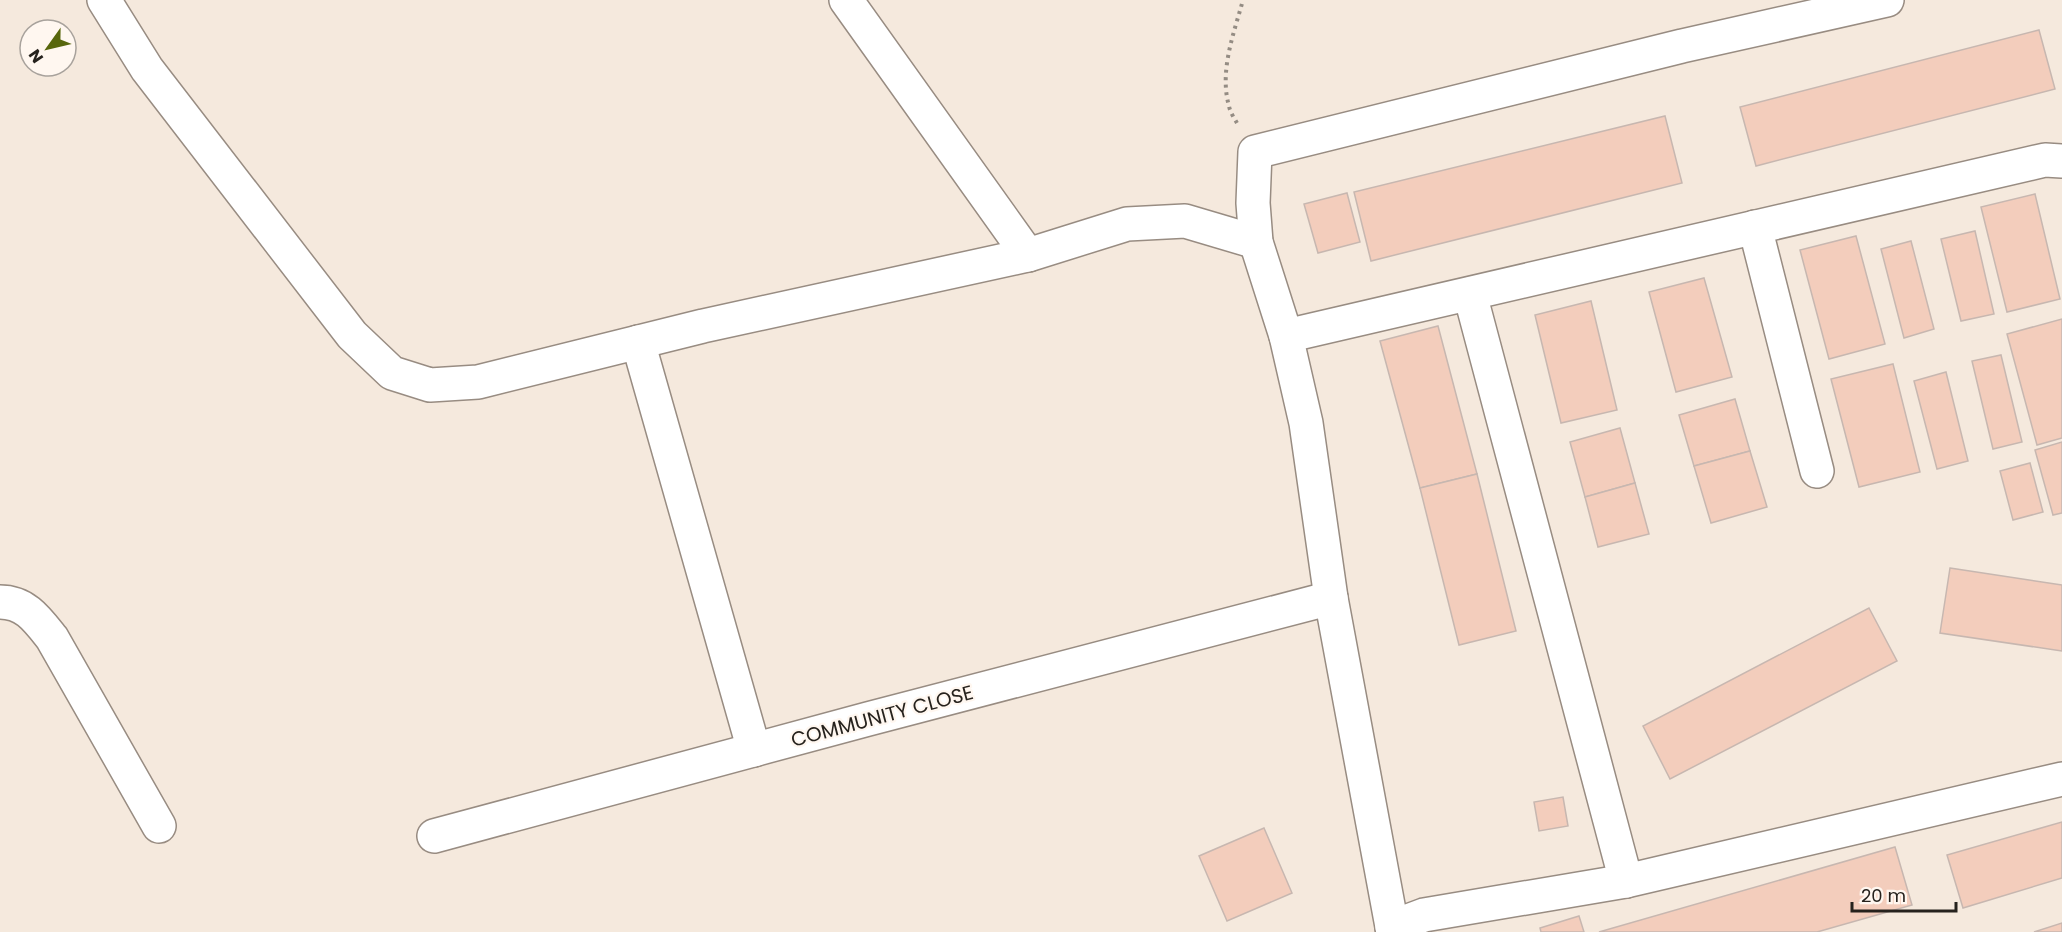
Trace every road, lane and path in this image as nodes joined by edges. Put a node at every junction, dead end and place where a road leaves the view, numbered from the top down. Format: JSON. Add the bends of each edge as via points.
{"nodes":[{"id":1,"x":104,"y":0,"type":"edge"},
{"id":2,"x":846,"y":0,"type":"edge"},
{"id":3,"x":1243,"y":0,"type":"edge"},
{"id":4,"x":1887,"y":0,"type":"edge"},
{"id":5,"x":1255,"y":152,"type":"junction"},
{"id":6,"x":2062,"y":160,"type":"edge"},
{"id":7,"x":1755,"y":227,"type":"junction"},
{"id":8,"x":1256,"y":242,"type":"junction"},
{"id":9,"x":1028,"y":255,"type":"junction"},
{"id":10,"x":1470,"y":294,"type":"junction"},
{"id":11,"x":1286,"y":336,"type":"junction"},
{"id":12,"x":638,"y":342,"type":"junction"},
{"id":13,"x":1817,"y":471,"type":"dead end"},
{"id":14,"x":1331,"y":598,"type":"junction"},
{"id":15,"x":0,"y":602,"type":"edge"},
{"id":16,"x":754,"y":750,"type":"junction"},
{"id":17,"x":2062,"y":779,"type":"edge"},
{"id":18,"x":159,"y":826,"type":"dead end"},
{"id":19,"x":434,"y":836,"type":"dead end"},
{"id":20,"x":1626,"y":881,"type":"junction"},
{"id":21,"x":1392,"y":929,"type":"edge"}],
"edges":[{"from":1,"to":12,"type":"street","via":[[147,69],[345,326],[392,373],[430,385],[478,382]]},
{"from":2,"to":9,"type":"street"},
{"from":3,"to":5,"type":"path","via":[[1228,50],[1226,76],[1229,106]]},
{"from":4,"to":5,"type":"street","via":[[1682,46]]},
{"from":5,"to":8,"type":"street"},
{"from":6,"to":7,"type":"street","via":[[2045,160]]},
{"from":7,"to":10,"type":"street"},
{"from":7,"to":13,"type":"street"},
{"from":8,"to":9,"type":"street","via":[[1185,221],[1127,224]]},
{"from":8,"to":11,"type":"street"},
{"from":9,"to":12,"type":"street"},
{"from":10,"to":11,"type":"street"},
{"from":10,"to":20,"type":"street"},
{"from":11,"to":14,"type":"street","via":[[1306,423]]},
{"from":12,"to":16,"type":"street"},
{"from":14,"to":16,"type":"street","name":"COMMUNITY CLOSE"},
{"from":14,"to":21,"type":"street"},
{"from":15,"to":18,"type":"street","via":[[18,604],[34,615],[52,638]]},
{"from":16,"to":19,"type":"street","name":"COMMUNITY CLOSE"},
{"from":17,"to":20,"type":"street"},
{"from":20,"to":21,"type":"street","via":[[1424,915]]}]}
